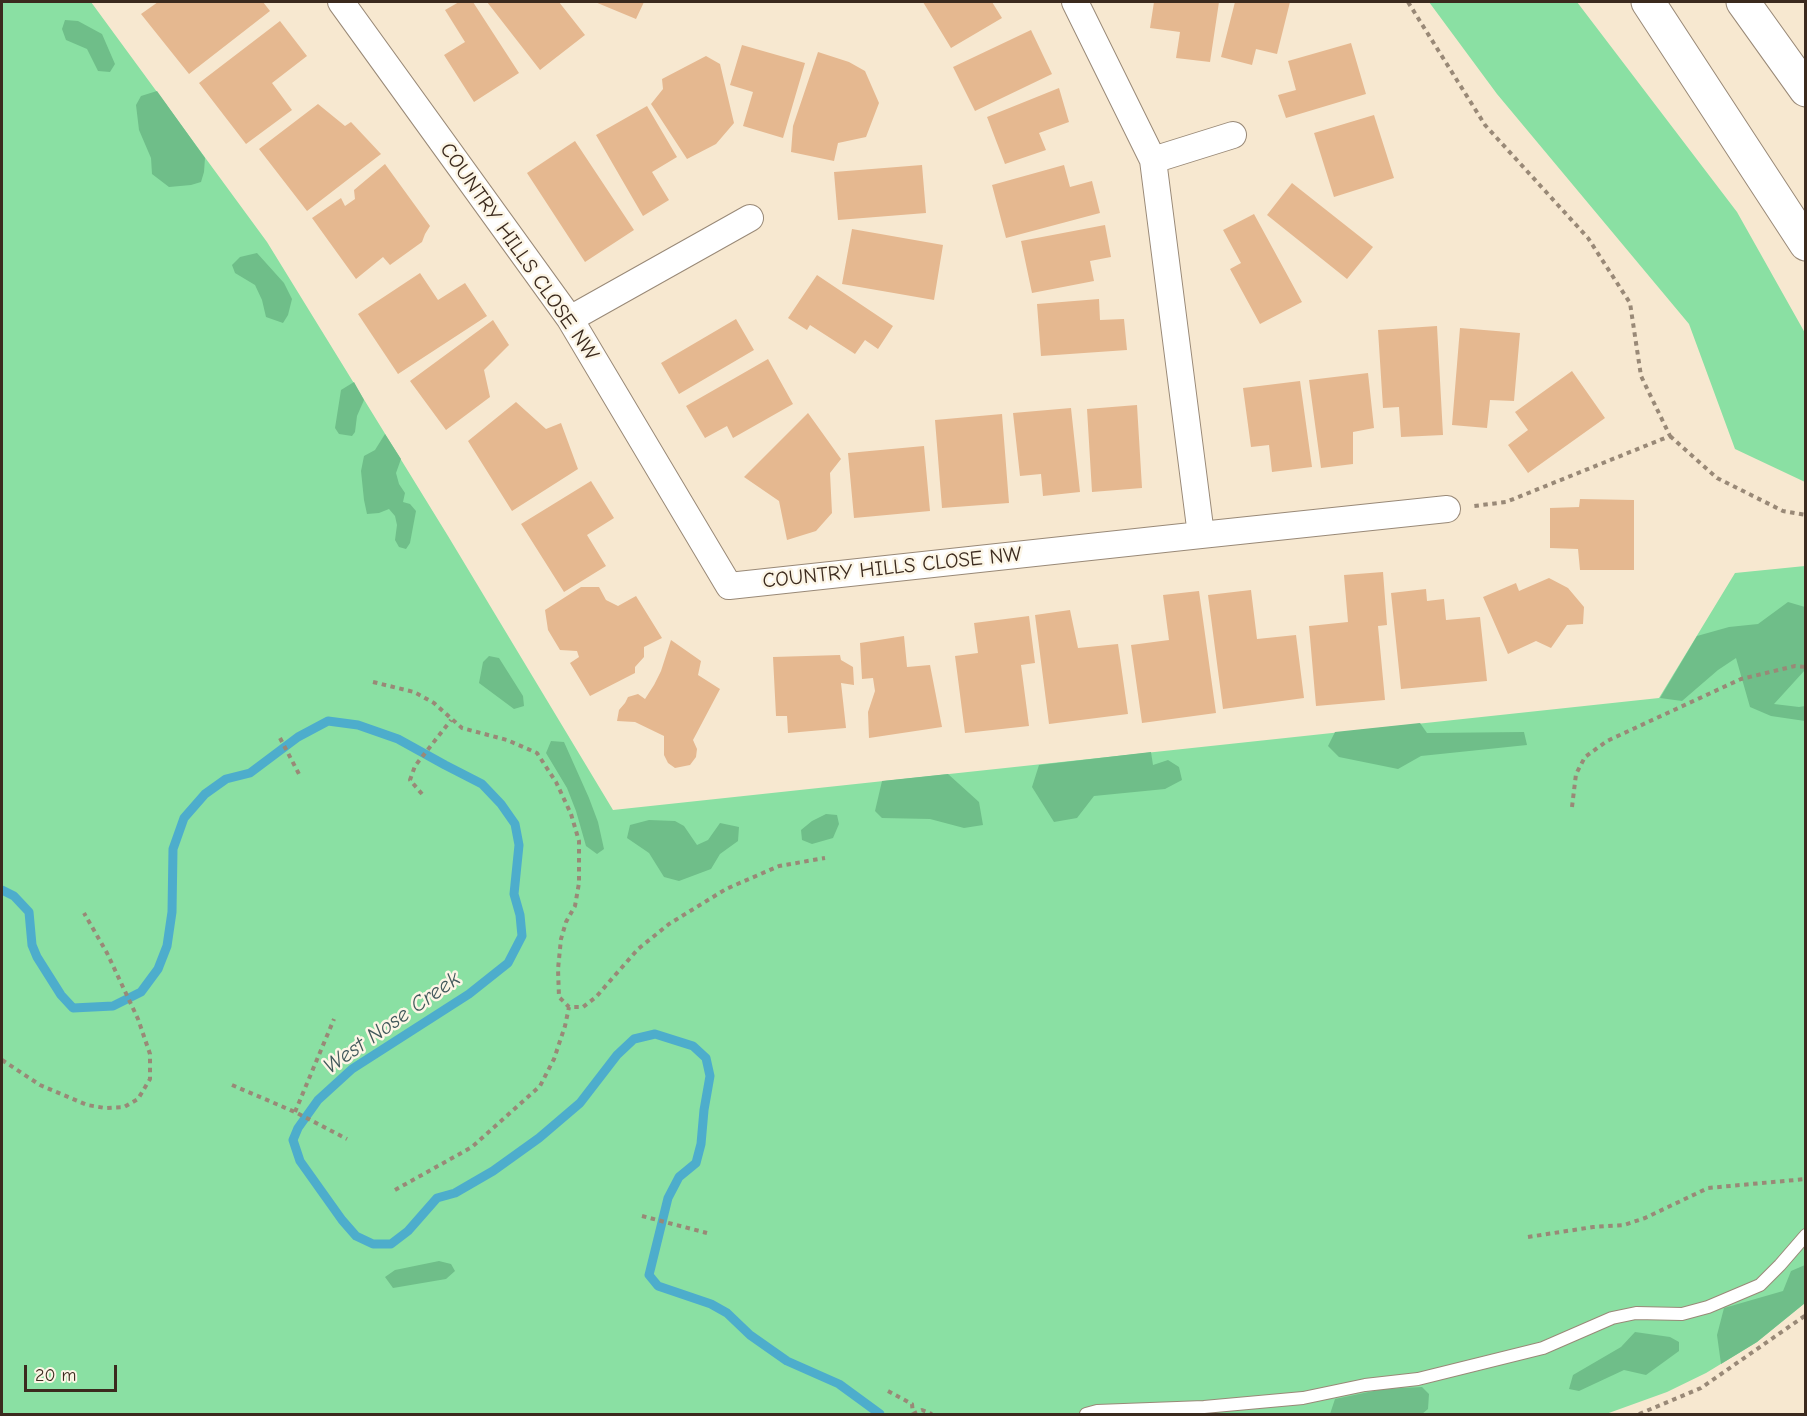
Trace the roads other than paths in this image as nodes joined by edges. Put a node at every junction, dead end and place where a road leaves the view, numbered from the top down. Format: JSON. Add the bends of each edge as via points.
{"nodes":[{"id":1,"x":342,"y":2,"type":"edge"},
{"id":2,"x":1075,"y":2,"type":"edge"},
{"id":3,"x":1648,"y":2,"type":"edge"},
{"id":4,"x":1743,"y":2,"type":"edge"},
{"id":5,"x":1806,"y":90,"type":"edge"},
{"id":6,"x":1233,"y":135,"type":"dead end"},
{"id":7,"x":1153,"y":160,"type":"junction"},
{"id":8,"x":750,"y":218,"type":"dead end"},
{"id":9,"x":1806,"y":244,"type":"edge"},
{"id":10,"x":570,"y":319,"type":"junction"},
{"id":11,"x":1447,"y":509,"type":"road end"},
{"id":12,"x":1201,"y":535,"type":"junction"},
{"id":13,"x":1806,"y":1235,"type":"edge"},
{"id":14,"x":1086,"y":1414,"type":"edge"}],
"edges":[{"from":1,"to":10,"type":"street","name":"COUNTRY HILLS CLOSE NW"},
{"from":2,"to":7,"type":"street"},
{"from":3,"to":9,"type":"main road"},
{"from":4,"to":5,"type":"main road"},
{"from":6,"to":7,"type":"street"},
{"from":7,"to":12,"type":"street"},
{"from":8,"to":10,"type":"street"},
{"from":10,"to":12,"type":"street","name":"COUNTRY HILLS CLOSE NW","via":[[729,586]]},
{"from":11,"to":12,"type":"street"},
{"from":13,"to":14,"type":"lane","via":[[1760,1286],[1682,1314],[1636,1313],[1612,1318],[1542,1348],[1418,1379],[1303,1398]]}]}
